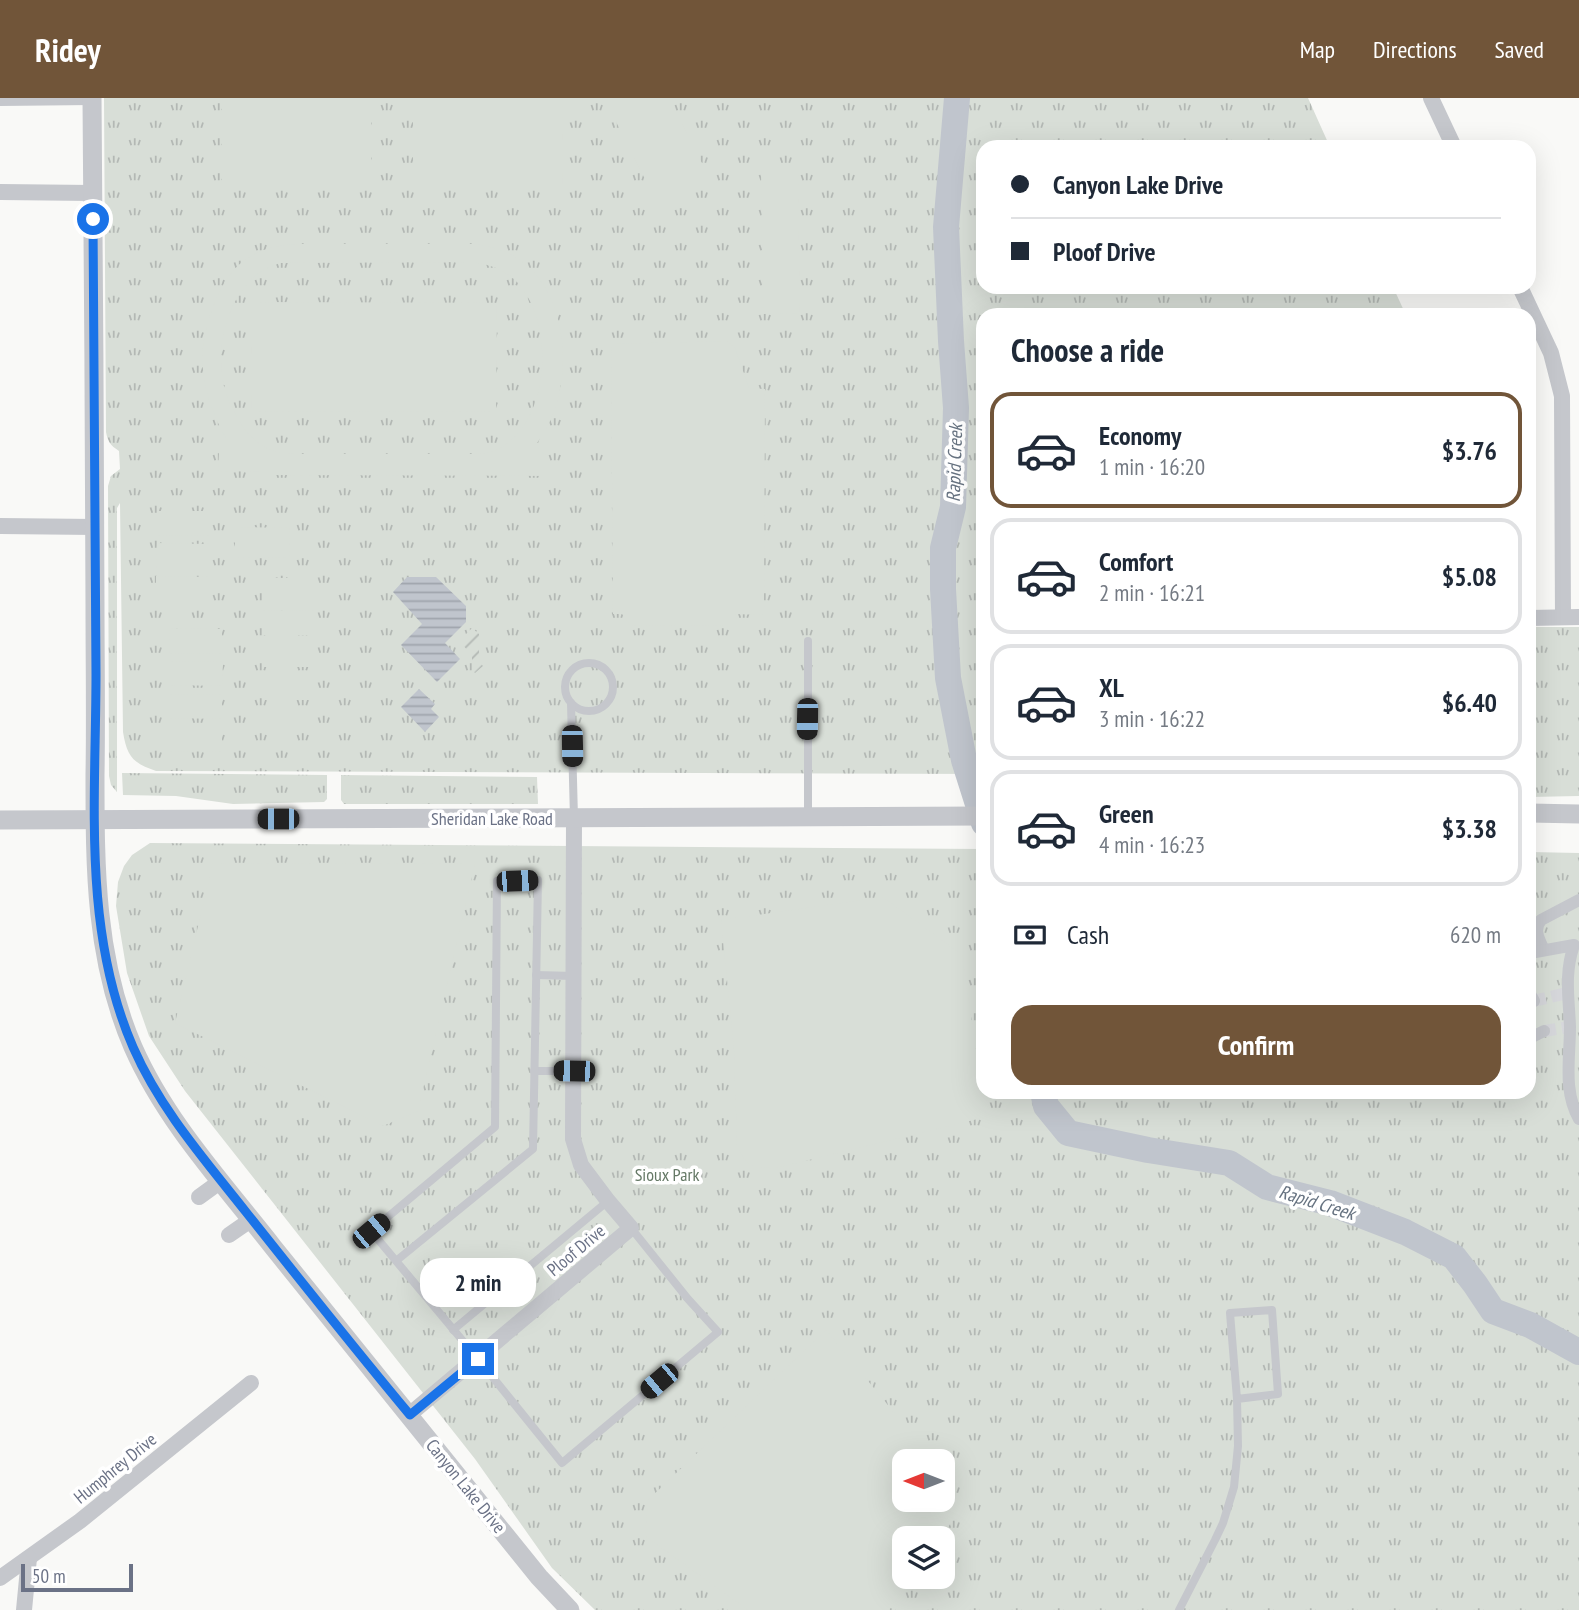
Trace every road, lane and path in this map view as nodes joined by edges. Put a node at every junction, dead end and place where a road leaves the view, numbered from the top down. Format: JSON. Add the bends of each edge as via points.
{"nodes":[{"id":1,"x":1431,"y":98,"type":"edge"},
{"id":2,"x":92,"y":99,"type":"edge"},
{"id":3,"x":0,"y":103,"type":"edge"},
{"id":4,"x":1451,"y":140,"type":"edge"},
{"id":5,"x":0,"y":192,"type":"edge"},
{"id":6,"x":92,"y":193,"type":"junction"},
{"id":7,"x":1536,"y":321,"type":"edge"},
{"id":8,"x":0,"y":526,"type":"edge"},
{"id":9,"x":95,"y":527,"type":"junction"},
{"id":10,"x":1571,"y":617,"type":"edge"},
{"id":11,"x":1536,"y":618,"type":"edge"},
{"id":12,"x":808,"y":641,"type":"dead end"},
{"id":13,"x":571,"y":703,"type":"junction"},
{"id":14,"x":1536,"y":813,"type":"edge"},
{"id":15,"x":1579,"y":814,"type":"edge"},
{"id":16,"x":976,"y":816,"type":"edge"},
{"id":17,"x":807,"y":817,"type":"junction"},
{"id":18,"x":574,"y":818,"type":"junction"},
{"id":19,"x":0,"y":820,"type":"edge"},
{"id":20,"x":95,"y":820,"type":"junction"},
{"id":21,"x":1579,"y":900,"type":"edge"},
{"id":22,"x":1577,"y":945,"type":"edge"},
{"id":23,"x":1544,"y":950,"type":"junction"},
{"id":24,"x":1536,"y":952,"type":"edge"},
{"id":25,"x":536,"y":975,"type":"junction"},
{"id":26,"x":574,"y":976,"type":"junction"},
{"id":27,"x":1570,"y":1027,"type":"junction"},
{"id":28,"x":1544,"y":1031,"type":"tunnel mouth"},
{"id":29,"x":1536,"y":1035,"type":"edge"},
{"id":30,"x":1579,"y":1041,"type":"edge"},
{"id":31,"x":534,"y":1071,"type":"junction"},
{"id":32,"x":574,"y":1071,"type":"junction"},
{"id":33,"x":1579,"y":1119,"type":"edge"},
{"id":34,"x":221,"y":1181,"type":"junction"},
{"id":35,"x":199,"y":1197,"type":"dead end"},
{"id":36,"x":608,"y":1201,"type":"junction"},
{"id":37,"x":251,"y":1219,"type":"junction"},
{"id":38,"x":631,"y":1228,"type":"junction"},
{"id":39,"x":229,"y":1235,"type":"dead end"},
{"id":40,"x":396,"y":1261,"type":"junction"},
{"id":41,"x":453,"y":1330,"type":"junction"},
{"id":42,"x":478,"y":1359,"type":"junction"},
{"id":43,"x":250,"y":1383,"type":"dead end"},
{"id":44,"x":1237,"y":1399,"type":"junction"},
{"id":45,"x":410,"y":1415,"type":"junction"},
{"id":46,"x":29,"y":1558,"type":"junction"},
{"id":47,"x":0,"y":1578,"type":"edge"},
{"id":48,"x":24,"y":1610,"type":"edge"},
{"id":49,"x":570,"y":1610,"type":"edge"},
{"id":50,"x":1179,"y":1610,"type":"edge"}],
"edges":[{"from":1,"to":4,"type":"street"},
{"from":2,"to":3,"type":"lane"},
{"from":2,"to":6,"type":"street","name":"Canyon Lake Drive"},
{"from":5,"to":6,"type":"street"},
{"from":6,"to":9,"type":"street","name":"Canyon Lake Drive"},
{"from":7,"to":10,"type":"street","via":[[1551,353],[1562,396]]},
{"from":8,"to":9,"type":"street"},
{"from":9,"to":20,"type":"street","name":"Canyon Lake Drive"},
{"from":10,"to":11,"type":"street"},
{"from":12,"to":17,"type":"lane"},
{"from":13,"to":13,"type":"lane","via":[[586,711],[607,702],[613,687],[603,667],[588,663],[573,668],[565,681]]},
{"from":13,"to":18,"type":"lane"},
{"from":14,"to":15,"type":"street"},
{"from":16,"to":17,"type":"street","name":"Sheridan Lake Road"},
{"from":17,"to":18,"type":"street","name":"Sheridan Lake Road"},
{"from":18,"to":20,"type":"street","name":"Sheridan Lake Road"},
{"from":18,"to":26,"type":"street","name":"Ploof Drive"},
{"from":19,"to":20,"type":"street","name":"Sheridan Lake Road"},
{"from":20,"to":34,"type":"street","name":"Canyon Lake Drive","via":[[101,934],[123,1022],[157,1093]]},
{"from":21,"to":23,"type":"street","via":[[1537,925]]},
{"from":22,"to":23,"type":"street"},
{"from":22,"to":27,"type":"street","via":[[1569,959]]},
{"from":23,"to":24,"type":"street"},
{"from":25,"to":26,"type":"lane"},
{"from":25,"to":31,"type":"lane"},
{"from":25,"to":40,"type":"lane","via":[[538,880],[497,881],[495,1127],[371,1231]]},
{"from":26,"to":32,"type":"street","name":"Ploof Drive"},
{"from":27,"to":30,"type":"street"},
{"from":27,"to":33,"type":"street","via":[[1570,1093]]},
{"from":28,"to":29,"type":"street"},
{"from":31,"to":32,"type":"lane"},
{"from":31,"to":40,"type":"lane","via":[[533,1149]]},
{"from":32,"to":36,"type":"street","name":"Ploof Drive","via":[[575,1148],[581,1165]]},
{"from":34,"to":35,"type":"street"},
{"from":34,"to":37,"type":"street","name":"Canyon Lake Drive"},
{"from":36,"to":38,"type":"street","name":"Ploof Drive"},
{"from":36,"to":41,"type":"lane"},
{"from":37,"to":39,"type":"street"},
{"from":37,"to":45,"type":"street","name":"Canyon Lake Drive"},
{"from":38,"to":42,"type":"street","name":"Ploof Drive"},
{"from":38,"to":42,"type":"lane","via":[[718,1332],[562,1463]]},
{"from":40,"to":41,"type":"lane"},
{"from":41,"to":42,"type":"lane"},
{"from":42,"to":45,"type":"street","name":"Ploof Drive"},
{"from":43,"to":46,"type":"street","name":"Humphrey Drive"},
{"from":44,"to":44,"type":"lane","via":[[1230,1313],[1272,1310],[1278,1394]]},
{"from":44,"to":50,"type":"lane","via":[[1234,1487],[1219,1532]]},
{"from":45,"to":49,"type":"street","name":"Canyon Lake Drive"},
{"from":46,"to":47,"type":"street","name":"Humphrey Drive"},
{"from":46,"to":48,"type":"street"}]}
